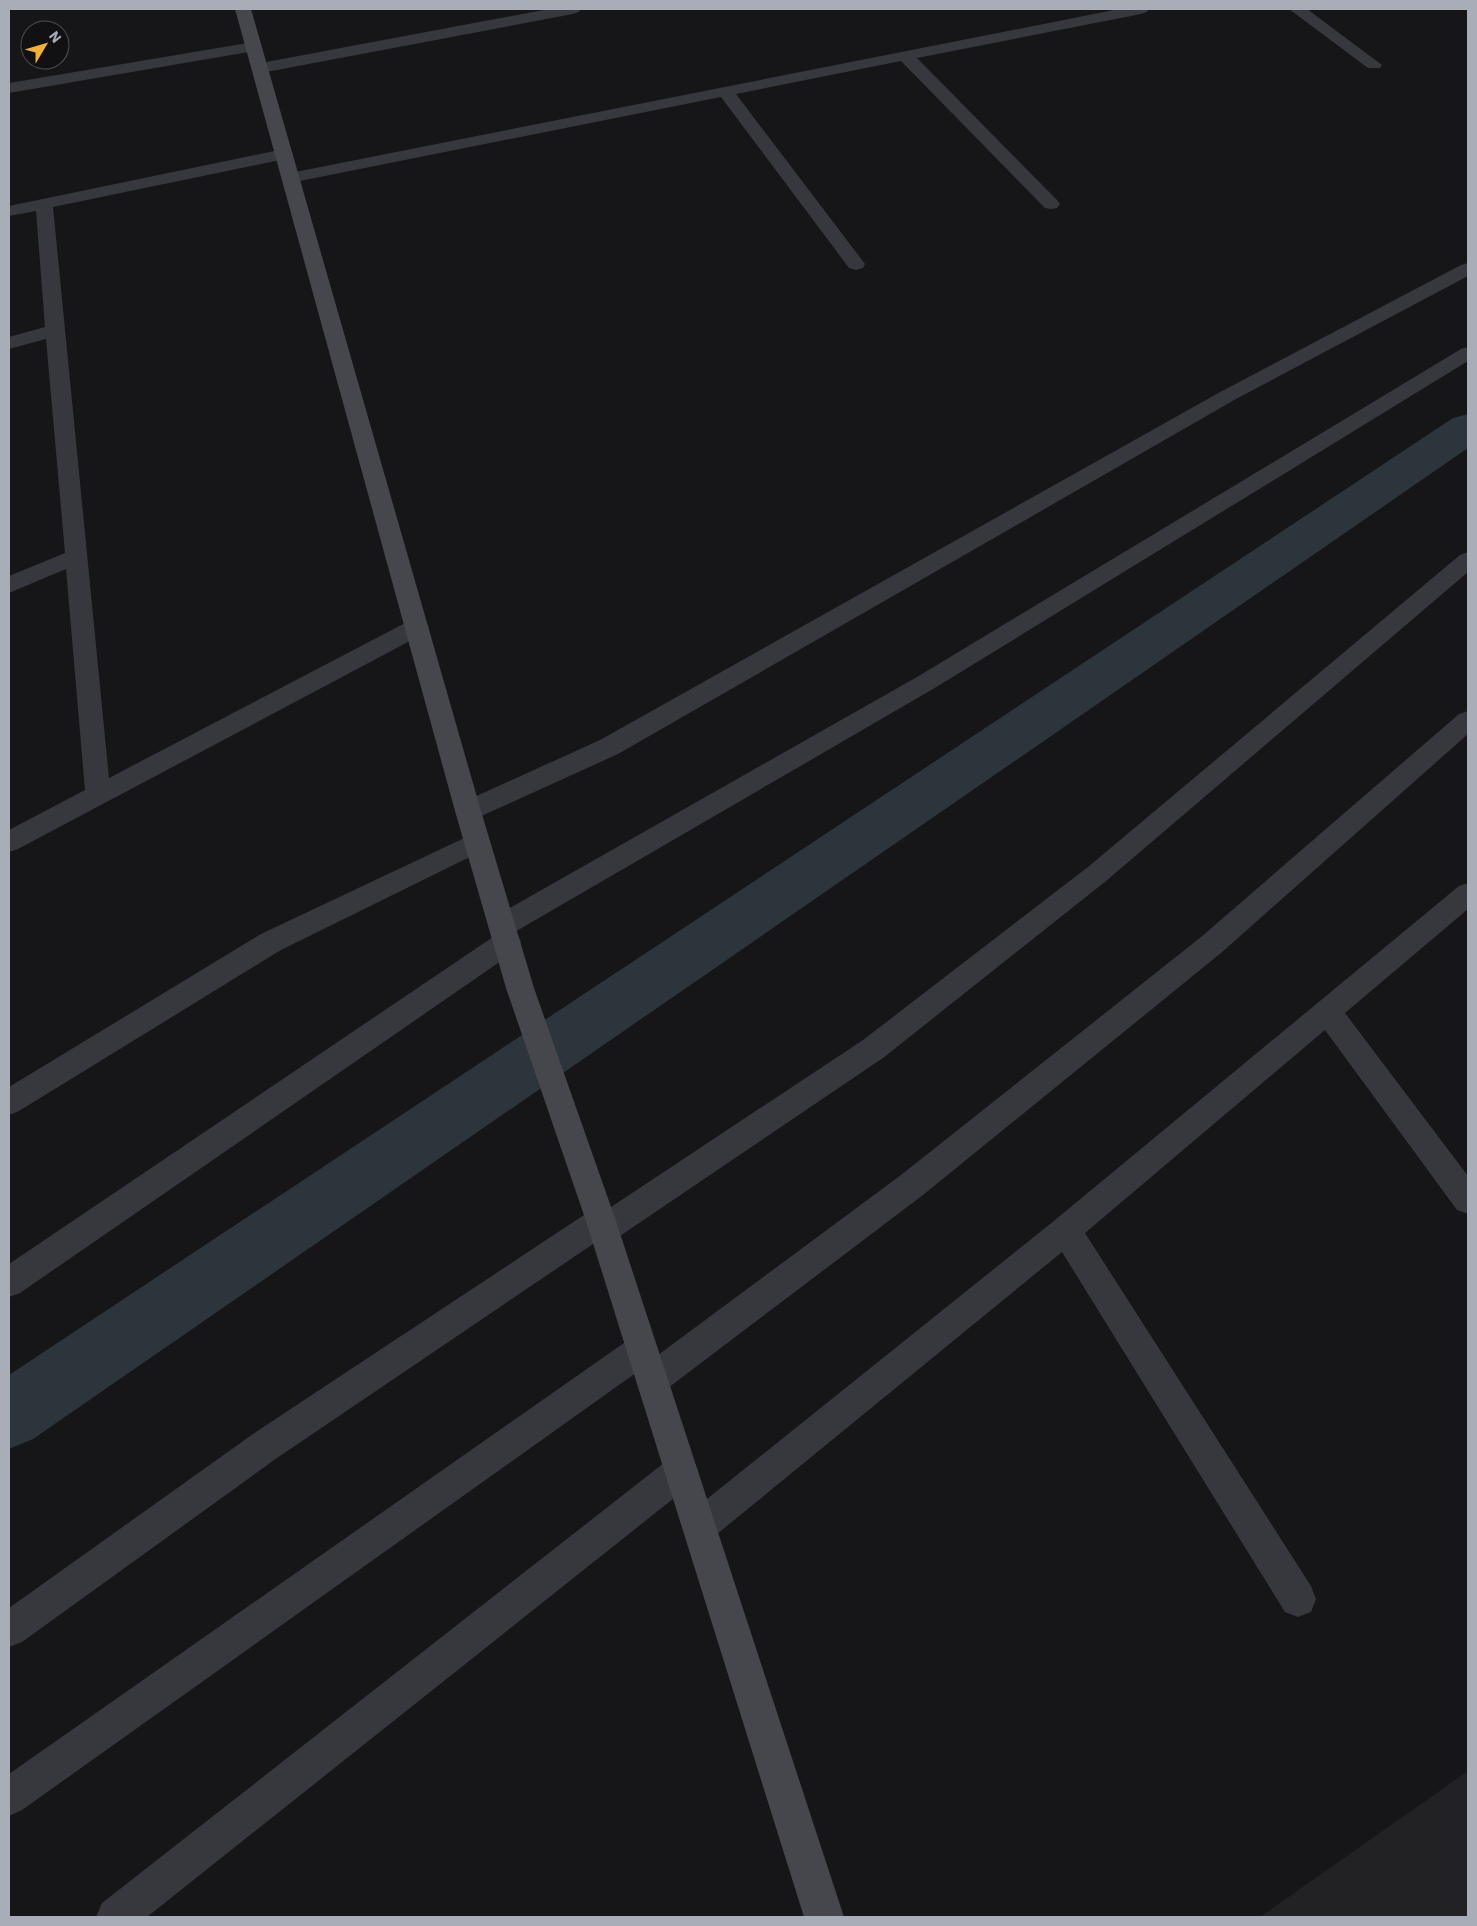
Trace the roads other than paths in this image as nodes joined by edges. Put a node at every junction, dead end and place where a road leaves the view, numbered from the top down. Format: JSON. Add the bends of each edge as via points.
{"nodes":[{"id":1,"x":243,"y":9,"type":"edge"},
{"id":2,"x":478,"y":9,"type":"edge"},
{"id":3,"x":573,"y":9,"type":"edge"},
{"id":4,"x":1141,"y":9,"type":"edge"},
{"id":5,"x":1297,"y":9,"type":"edge"},
{"id":6,"x":485,"y":25,"type":"junction"},
{"id":7,"x":254,"y":47,"type":"junction"},
{"id":8,"x":905,"y":56,"type":"junction"},
{"id":9,"x":1374,"y":65,"type":"dead end"},
{"id":10,"x":261,"y":68,"type":"junction"},
{"id":11,"x":9,"y":88,"type":"edge"},
{"id":12,"x":725,"y":91,"type":"junction"},
{"id":13,"x":284,"y":154,"type":"junction"},
{"id":14,"x":290,"y":178,"type":"junction"},
{"id":15,"x":44,"y":204,"type":"junction"},
{"id":16,"x":1051,"y":204,"type":"dead end"},
{"id":17,"x":9,"y":211,"type":"edge"},
{"id":18,"x":856,"y":264,"type":"dead end"},
{"id":19,"x":1468,"y":269,"type":"edge"},
{"id":20,"x":56,"y":330,"type":"junction"},
{"id":21,"x":9,"y":343,"type":"edge"},
{"id":22,"x":1468,"y":353,"type":"edge"},
{"id":23,"x":77,"y":556,"type":"junction"},
{"id":24,"x":1468,"y":560,"type":"edge"},
{"id":25,"x":9,"y":585,"type":"edge"},
{"id":26,"x":417,"y":628,"type":"junction"},
{"id":27,"x":1468,"y":720,"type":"edge"},
{"id":28,"x":98,"y":794,"type":"junction"},
{"id":29,"x":468,"y":811,"type":"junction"},
{"id":30,"x":9,"y":842,"type":"edge"},
{"id":31,"x":477,"y":842,"type":"junction"},
{"id":32,"x":1468,"y":894,"type":"edge"},
{"id":33,"x":504,"y":934,"type":"junction"},
{"id":34,"x":1327,"y":1011,"type":"junction"},
{"id":35,"x":9,"y":1102,"type":"edge"},
{"id":36,"x":1468,"y":1200,"type":"edge"},
{"id":37,"x":602,"y":1225,"type":"junction"},
{"id":38,"x":1066,"y":1230,"type":"junction"},
{"id":39,"x":9,"y":1282,"type":"edge"},
{"id":40,"x":647,"y":1365,"type":"junction"},
{"id":41,"x":681,"y":1471,"type":"junction"},
{"id":42,"x":699,"y":1527,"type":"junction"},
{"id":43,"x":1298,"y":1599,"type":"dead end"},
{"id":44,"x":9,"y":1629,"type":"edge"},
{"id":45,"x":9,"y":1797,"type":"edge"},
{"id":46,"x":116,"y":1917,"type":"edge"},
{"id":47,"x":824,"y":1917,"type":"edge"}],
"edges":[{"from":1,"to":7,"type":"street"},
{"from":2,"to":6,"type":"street"},
{"from":3,"to":6,"type":"street"},
{"from":4,"to":8,"type":"street"},
{"from":5,"to":9,"type":"street"},
{"from":6,"to":10,"type":"street"},
{"from":7,"to":10,"type":"street"},
{"from":7,"to":11,"type":"street"},
{"from":8,"to":12,"type":"street"},
{"from":8,"to":16,"type":"street"},
{"from":10,"to":13,"type":"street"},
{"from":12,"to":14,"type":"street"},
{"from":12,"to":18,"type":"street"},
{"from":13,"to":14,"type":"street"},
{"from":13,"to":15,"type":"street"},
{"from":14,"to":26,"type":"street"},
{"from":15,"to":17,"type":"street"},
{"from":15,"to":20,"type":"street"},
{"from":19,"to":29,"type":"street","via":[[1229,394],[609,748]]},
{"from":20,"to":21,"type":"street"},
{"from":20,"to":23,"type":"street"},
{"from":22,"to":33,"type":"street"},
{"from":23,"to":25,"type":"street"},
{"from":23,"to":28,"type":"street"},
{"from":24,"to":37,"type":"street","via":[[1097,874],[872,1048]]},
{"from":26,"to":28,"type":"street"},
{"from":26,"to":29,"type":"street"},
{"from":27,"to":40,"type":"street","via":[[1211,946],[912,1185]]},
{"from":28,"to":30,"type":"street"},
{"from":29,"to":31,"type":"street"},
{"from":31,"to":33,"type":"street"},
{"from":31,"to":35,"type":"street","via":[[271,942]]},
{"from":32,"to":34,"type":"street"},
{"from":33,"to":37,"type":"street"},
{"from":33,"to":39,"type":"street"},
{"from":34,"to":36,"type":"street"},
{"from":34,"to":38,"type":"street"},
{"from":37,"to":40,"type":"street"},
{"from":37,"to":44,"type":"street","via":[[265,1446]]},
{"from":38,"to":42,"type":"street"},
{"from":38,"to":43,"type":"street"},
{"from":40,"to":41,"type":"street"},
{"from":40,"to":45,"type":"street"},
{"from":41,"to":42,"type":"street"},
{"from":41,"to":46,"type":"street"},
{"from":42,"to":47,"type":"street"}]}
